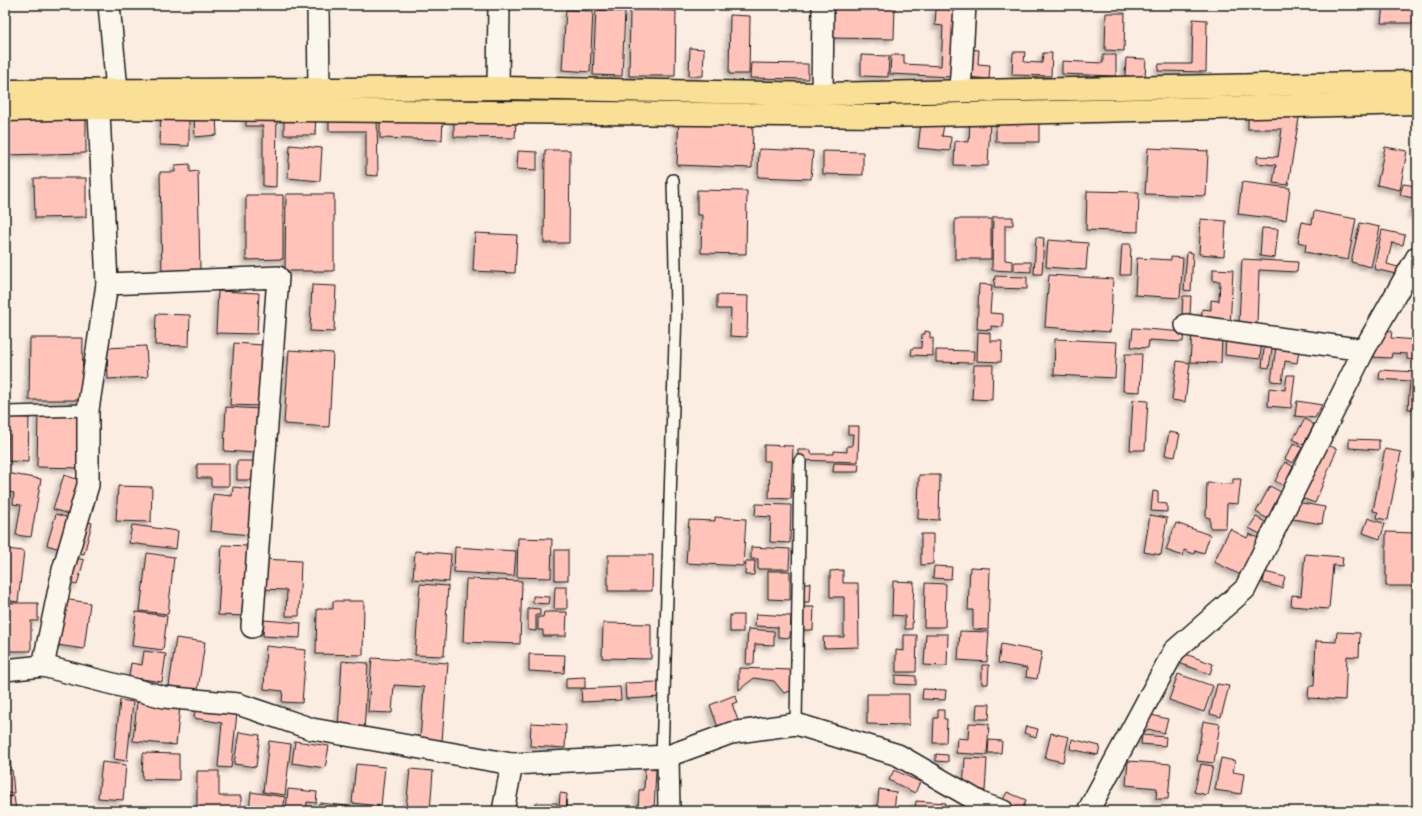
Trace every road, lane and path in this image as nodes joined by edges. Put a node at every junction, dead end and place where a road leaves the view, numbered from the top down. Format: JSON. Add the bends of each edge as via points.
{"nodes":[{"id":1,"x":109,"y":5,"type":"edge"},
{"id":2,"x":318,"y":5,"type":"edge"},
{"id":3,"x":499,"y":5,"type":"edge"},
{"id":4,"x":823,"y":5,"type":"edge"},
{"id":5,"x":964,"y":5,"type":"edge"},
{"id":6,"x":1417,"y":82,"type":"edge"},
{"id":7,"x":319,"y":88,"type":"junction"},
{"id":8,"x":498,"y":88,"type":"junction"},
{"id":9,"x":960,"y":91,"type":"junction"},
{"id":10,"x":5,"y":92,"type":"edge"},
{"id":11,"x":822,"y":94,"type":"junction"},
{"id":12,"x":105,"y":96,"type":"junction"},
{"id":13,"x":1417,"y":103,"type":"edge"},
{"id":14,"x":5,"y":110,"type":"edge"},
{"id":15,"x":673,"y":180,"type":"dead end"},
{"id":16,"x":1417,"y":257,"type":"edge"},
{"id":17,"x":108,"y":284,"type":"junction"},
{"id":18,"x":1186,"y":325,"type":"dead end"},
{"id":19,"x":1364,"y":350,"type":"junction"},
{"id":20,"x":88,"y":410,"type":"junction"},
{"id":21,"x":5,"y":412,"type":"edge"},
{"id":22,"x":800,"y":461,"type":"dead end"},
{"id":23,"x":252,"y":627,"type":"dead end"},
{"id":24,"x":43,"y":666,"type":"junction"},
{"id":25,"x":5,"y":670,"type":"edge"},
{"id":26,"x":796,"y":724,"type":"junction"},
{"id":27,"x":665,"y":756,"type":"junction"},
{"id":28,"x":512,"y":764,"type":"junction"},
{"id":29,"x":503,"y":811,"type":"edge"},
{"id":30,"x":669,"y":811,"type":"edge"},
{"id":31,"x":1003,"y":811,"type":"edge"},
{"id":32,"x":1088,"y":811,"type":"edge"}],
"edges":[{"from":1,"to":12,"type":"street"},
{"from":2,"to":7,"type":"street"},
{"from":3,"to":8,"type":"street"},
{"from":4,"to":11,"type":"street"},
{"from":5,"to":9,"type":"street"},
{"from":6,"to":9,"type":"main road"},
{"from":7,"to":8,"type":"main road"},
{"from":7,"to":12,"type":"main road"},
{"from":8,"to":11,"type":"main road"},
{"from":9,"to":11,"type":"main road"},
{"from":10,"to":12,"type":"main road"},
{"from":12,"to":13,"type":"main road","via":[[885,116]]},
{"from":12,"to":14,"type":"main road"},
{"from":12,"to":17,"type":"street"},
{"from":15,"to":27,"type":"lane","via":[[676,309]]},
{"from":16,"to":19,"type":"street"},
{"from":17,"to":20,"type":"street"},
{"from":17,"to":23,"type":"street","via":[[278,277]]},
{"from":18,"to":19,"type":"street"},
{"from":19,"to":32,"type":"street","via":[[1245,589],[1174,651]]},
{"from":20,"to":21,"type":"lane"},
{"from":20,"to":24,"type":"street","via":[[88,485],[63,570]]},
{"from":22,"to":26,"type":"lane"},
{"from":24,"to":25,"type":"street"},
{"from":24,"to":28,"type":"street","via":[[164,697],[238,704],[312,729]]},
{"from":26,"to":27,"type":"street","via":[[731,733]]},
{"from":26,"to":31,"type":"street","via":[[898,755],[983,804]]},
{"from":27,"to":28,"type":"street"},
{"from":27,"to":30,"type":"street"},
{"from":28,"to":29,"type":"street"}]}
